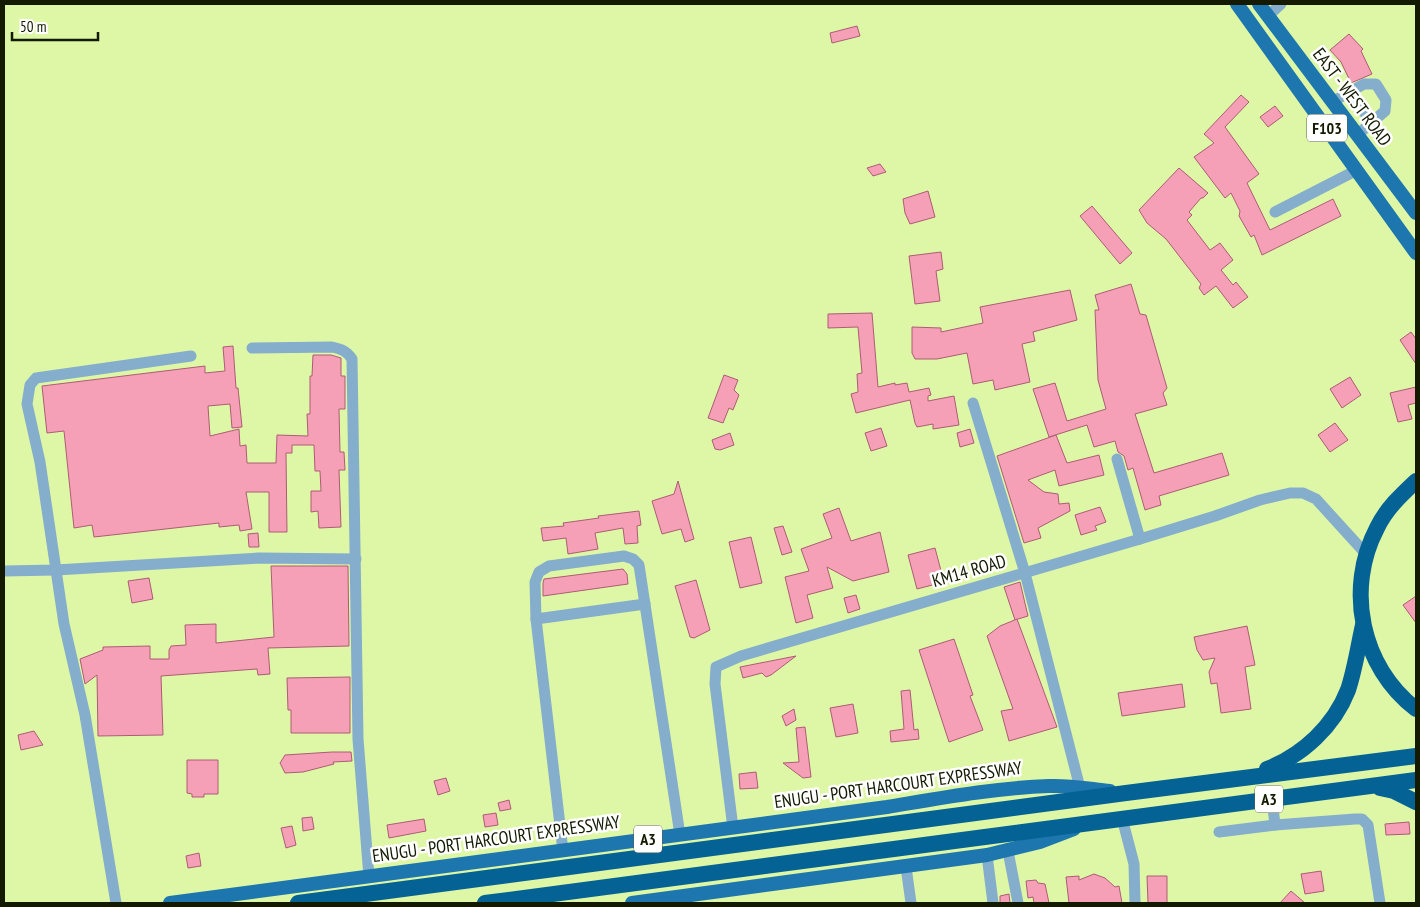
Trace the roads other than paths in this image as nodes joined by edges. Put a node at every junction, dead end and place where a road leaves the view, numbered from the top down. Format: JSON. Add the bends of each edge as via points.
{"nodes":[{"id":1,"x":1237,"y":4,"type":"edge"},
{"id":2,"x":1259,"y":4,"type":"edge"},
{"id":3,"x":1281,"y":4,"type":"edge"},
{"id":4,"x":1268,"y":16,"type":"junction"},
{"id":5,"x":1349,"y":92,"type":"junction"},
{"id":6,"x":1332,"y":102,"type":"junction"},
{"id":7,"x":1372,"y":123,"type":"junction"},
{"id":8,"x":1357,"y":135,"type":"junction"},
{"id":9,"x":1357,"y":170,"type":"junction"},
{"id":10,"x":1275,"y":212,"type":"dead end"},
{"id":11,"x":1416,"y":213,"type":"edge"},
{"id":12,"x":1416,"y":253,"type":"edge"},
{"id":13,"x":252,"y":348,"type":"dead end"},
{"id":14,"x":192,"y":356,"type":"dead end"},
{"id":15,"x":973,"y":403,"type":"dead end"},
{"id":16,"x":1117,"y":458,"type":"dead end"},
{"id":17,"x":1416,"y":482,"type":"edge"},
{"id":18,"x":1140,"y":539,"type":"junction"},
{"id":19,"x":1366,"y":554,"type":"junction"},
{"id":20,"x":356,"y":559,"type":"junction"},
{"id":21,"x":56,"y":570,"type":"junction"},
{"id":22,"x":4,"y":571,"type":"edge"},
{"id":23,"x":1026,"y":573,"type":"junction"},
{"id":24,"x":645,"y":604,"type":"junction"},
{"id":25,"x":536,"y":619,"type":"junction"},
{"id":26,"x":1363,"y":626,"type":"junction"},
{"id":27,"x":1416,"y":709,"type":"edge"},
{"id":28,"x":1416,"y":756,"type":"edge"},
{"id":29,"x":1242,"y":778,"type":"junction"},
{"id":30,"x":1416,"y":780,"type":"edge"},
{"id":31,"x":1370,"y":786,"type":"junction"},
{"id":32,"x":1080,"y":788,"type":"junction"},
{"id":33,"x":1126,"y":793,"type":"junction"},
{"id":34,"x":1272,"y":799,"type":"junction"},
{"id":35,"x":1416,"y":802,"type":"edge"},
{"id":36,"x":1122,"y":818,"type":"junction"},
{"id":37,"x":1275,"y":825,"type":"junction"},
{"id":38,"x":733,"y":828,"type":"junction"},
{"id":39,"x":1219,"y":832,"type":"dead end"},
{"id":40,"x":680,"y":835,"type":"junction"},
{"id":41,"x":563,"y":851,"type":"junction"},
{"id":42,"x":1008,"y":851,"type":"junction"},
{"id":43,"x":987,"y":856,"type":"junction"},
{"id":44,"x":906,"y":867,"type":"junction"},
{"id":45,"x":369,"y":877,"type":"junction"},
{"id":46,"x":116,"y":903,"type":"edge"},
{"id":47,"x":170,"y":903,"type":"edge"},
{"id":48,"x":298,"y":903,"type":"edge"},
{"id":49,"x":485,"y":903,"type":"edge"},
{"id":50,"x":632,"y":903,"type":"edge"},
{"id":51,"x":911,"y":903,"type":"edge"},
{"id":52,"x":993,"y":903,"type":"edge"},
{"id":53,"x":1018,"y":903,"type":"edge"},
{"id":54,"x":1135,"y":903,"type":"edge"},
{"id":55,"x":1380,"y":903,"type":"edge"}],
"edges":[{"from":1,"to":9,"type":"main road","name":"EAST - WEST ROAD","number":"F103"},
{"from":2,"to":4,"type":"main road","name":"EAST - WEST ROAD","number":"F103"},
{"from":3,"to":4,"type":"street"},
{"from":4,"to":6,"type":"main road","name":"EAST - WEST ROAD","number":"F103"},
{"from":5,"to":6,"type":"street"},
{"from":5,"to":7,"type":"street"},
{"from":5,"to":7,"type":"street","via":[[1364,84],[1376,84],[1386,106]]},
{"from":6,"to":8,"type":"main road","name":"EAST - WEST ROAD","number":"F103"},
{"from":7,"to":8,"type":"street"},
{"from":8,"to":11,"type":"main road","name":"EAST - WEST ROAD","number":"F103"},
{"from":9,"to":10,"type":"street"},
{"from":9,"to":12,"type":"main road","name":"EAST - WEST ROAD","number":"F103"},
{"from":13,"to":20,"type":"street","via":[[332,347],[344,350],[352,359]]},
{"from":14,"to":21,"type":"street","via":[[32,380],[28,404]]},
{"from":15,"to":23,"type":"street"},
{"from":16,"to":18,"type":"street"},
{"from":17,"to":19,"type":"highway","via":[[1388,510]]},
{"from":18,"to":19,"type":"street","name":"KM14 ROAD","via":[[1260,500],[1303,493],[1316,499]]},
{"from":18,"to":23,"type":"street","name":"KM14 ROAD"},
{"from":19,"to":26,"type":"highway","via":[[1360,592]]},
{"from":20,"to":21,"type":"street","via":[[259,558]]},
{"from":20,"to":45,"type":"street","via":[[358,739]]},
{"from":21,"to":22,"type":"street"},
{"from":21,"to":46,"type":"street","via":[[64,624],[85,715]]},
{"from":23,"to":32,"type":"street"},
{"from":23,"to":38,"type":"street","name":"KM14 ROAD","via":[[741,656],[716,667],[715,684]]},
{"from":24,"to":25,"type":"street"},
{"from":24,"to":25,"type":"street","via":[[639,565],[634,558],[624,556],[549,566],[539,572],[535,582]]},
{"from":24,"to":40,"type":"street"},
{"from":25,"to":41,"type":"street"},
{"from":26,"to":27,"type":"highway","via":[[1393,687]]},
{"from":26,"to":29,"type":"highway","via":[[1348,689],[1332,720],[1289,759]]},
{"from":28,"to":29,"type":"highway","name":"ENUGU - PORT HARCOURT EXPRESSWAY","number":"A3"},
{"from":29,"to":33,"type":"highway","name":"ENUGU - PORT HARCOURT EXPRESSWAY","number":"A3"},
{"from":30,"to":31,"type":"highway","number":"A3"},
{"from":31,"to":34,"type":"highway","number":"A3"},
{"from":31,"to":35,"type":"highway","via":[[1394,791]]},
{"from":32,"to":33,"type":"main road","name":"ENUGU - PORT HARCOURT EXPRESSWAY","number":"A3"},
{"from":32,"to":38,"type":"main road","name":"ENUGU - PORT HARCOURT EXPRESSWAY","number":"A3","via":[[1010,788]]},
{"from":33,"to":48,"type":"highway","name":"ENUGU - PORT HARCOURT EXPRESSWAY","number":"A3"},
{"from":34,"to":36,"type":"highway","number":"A3"},
{"from":34,"to":37,"type":"street"},
{"from":36,"to":42,"type":"main road","number":"A3"},
{"from":36,"to":49,"type":"highway","number":"A3"},
{"from":36,"to":54,"type":"street","via":[[1134,864]]},
{"from":37,"to":39,"type":"street"},
{"from":37,"to":55,"type":"street","via":[[1364,821],[1368,825]]},
{"from":38,"to":40,"type":"main road","name":"ENUGU - PORT HARCOURT EXPRESSWAY","number":"A3"},
{"from":40,"to":41,"type":"main road","name":"ENUGU - PORT HARCOURT EXPRESSWAY","number":"A3"},
{"from":41,"to":45,"type":"main road","name":"ENUGU - PORT HARCOURT EXPRESSWAY","number":"A3"},
{"from":42,"to":43,"type":"main road","number":"A3"},
{"from":42,"to":53,"type":"street"},
{"from":43,"to":44,"type":"main road","number":"A3"},
{"from":43,"to":52,"type":"street"},
{"from":44,"to":50,"type":"main road","number":"A3"},
{"from":44,"to":51,"type":"street"},
{"from":45,"to":47,"type":"main road","name":"ENUGU - PORT HARCOURT EXPRESSWAY","number":"A3"}]}
